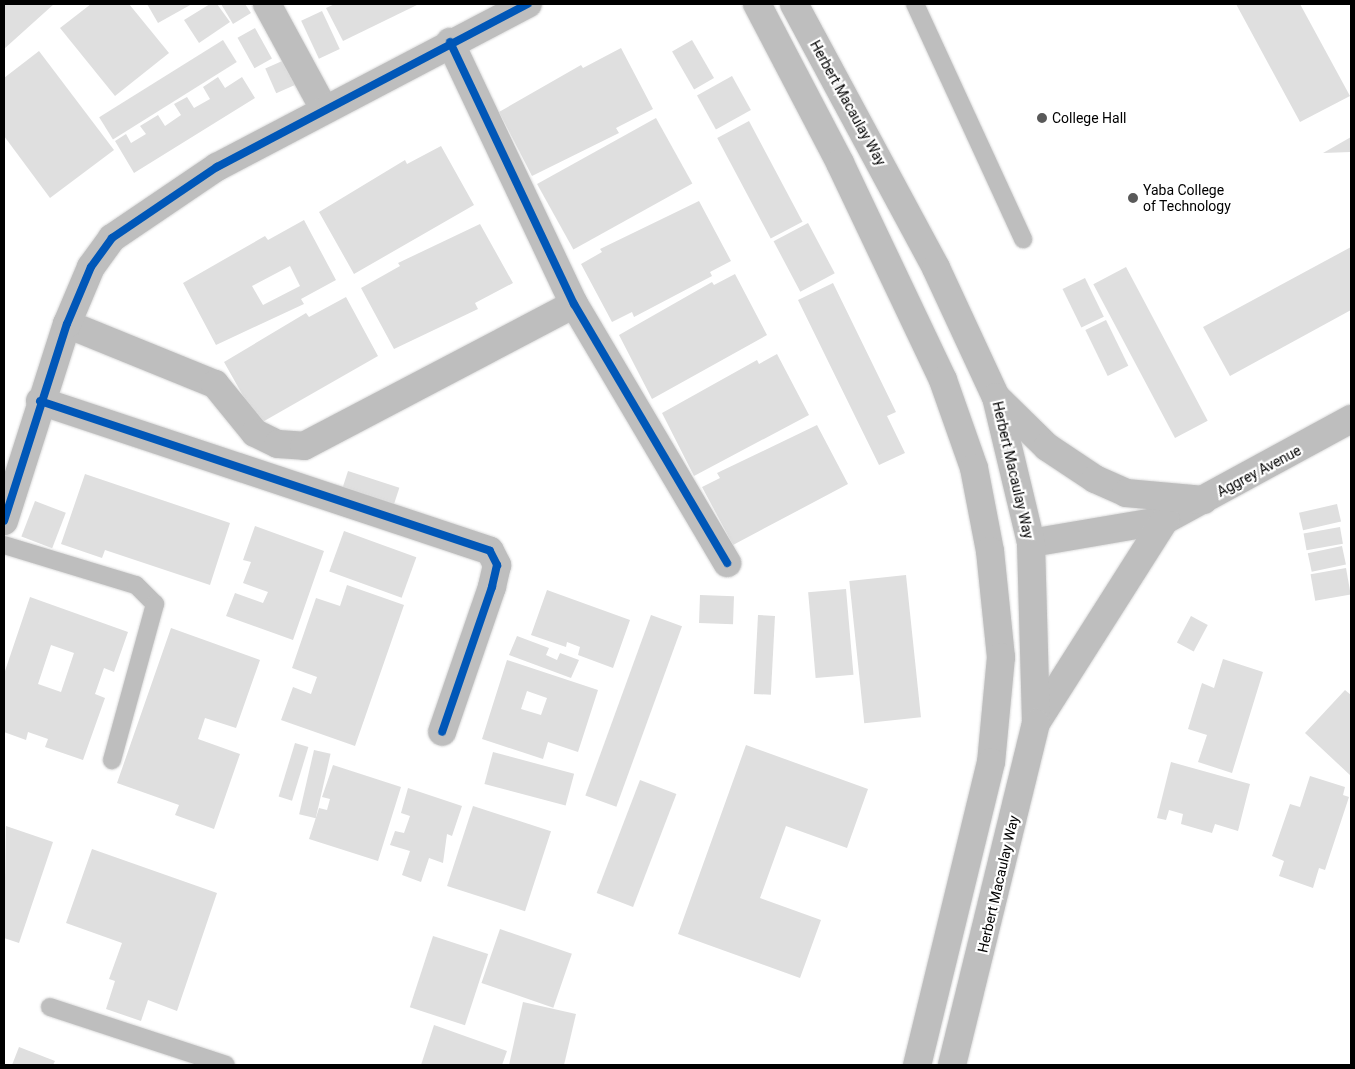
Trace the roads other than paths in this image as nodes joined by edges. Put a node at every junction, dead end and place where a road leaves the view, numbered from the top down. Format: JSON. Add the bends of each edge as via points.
{"nodes":[{"id":1,"x":266,"y":4,"type":"edge"},
{"id":2,"x":528,"y":4,"type":"edge"},
{"id":3,"x":757,"y":4,"type":"edge"},
{"id":4,"x":794,"y":4,"type":"edge"},
{"id":5,"x":915,"y":4,"type":"edge"},
{"id":6,"x":450,"y":42,"type":"junction"},
{"id":7,"x":324,"y":109,"type":"junction"},
{"id":8,"x":1023,"y":239,"type":"dead end"},
{"id":9,"x":574,"y":304,"type":"junction"},
{"id":10,"x":67,"y":324,"type":"junction"},
{"id":11,"x":996,"y":396,"type":"junction"},
{"id":12,"x":40,"y":400,"type":"junction"},
{"id":13,"x":1351,"y":419,"type":"edge"},
{"id":14,"x":1204,"y":500,"type":"junction"},
{"id":15,"x":1165,"y":520,"type":"junction"},
{"id":16,"x":4,"y":521,"type":"edge"},
{"id":17,"x":1031,"y":543,"type":"junction"},
{"id":18,"x":4,"y":545,"type":"edge"},
{"id":19,"x":727,"y":564,"type":"dead end"},
{"id":20,"x":1036,"y":723,"type":"junction"},
{"id":21,"x":442,"y":732,"type":"dead end"},
{"id":22,"x":112,"y":760,"type":"dead end"},
{"id":23,"x":50,"y":1007,"type":"dead end"},
{"id":24,"x":226,"y":1065,"type":"edge"},
{"id":25,"x":917,"y":1065,"type":"edge"},
{"id":26,"x":952,"y":1065,"type":"edge"}],
"edges":[{"from":1,"to":7,"type":"main road"},
{"from":2,"to":6,"type":"main road"},
{"from":3,"to":25,"type":"main road","via":[[840,163],[943,380],[974,468],[990,552],[1001,656],[991,762]]},
{"from":4,"to":11,"type":"main road","name":"Herbert Macaulay Way","via":[[936,268]]},
{"from":5,"to":8,"type":"lane"},
{"from":6,"to":7,"type":"main road"},
{"from":6,"to":9,"type":"main road"},
{"from":7,"to":10,"type":"main road","via":[[217,167],[112,238],[91,267]]},
{"from":9,"to":10,"type":"main road","via":[[304,446],[278,444],[255,433],[215,384]]},
{"from":9,"to":19,"type":"main road"},
{"from":10,"to":12,"type":"main road"},
{"from":11,"to":14,"type":"main road","via":[[1047,447],[1095,479],[1126,493]]},
{"from":11,"to":17,"type":"main road","name":"Herbert Macaulay Way"},
{"from":12,"to":16,"type":"main road"},
{"from":12,"to":21,"type":"main road","via":[[490,551],[497,565],[492,586]]},
{"from":13,"to":14,"type":"main road","name":"Aggrey Avenue"},
{"from":14,"to":15,"type":"main road","name":"Aggrey Avenue"},
{"from":15,"to":17,"type":"main road"},
{"from":15,"to":20,"type":"main road"},
{"from":17,"to":20,"type":"main road","name":"Herbert Macaulay Way"},
{"from":18,"to":22,"type":"lane","via":[[136,585],[155,604]]},
{"from":20,"to":26,"type":"main road","name":"Herbert Macaulay Way"},
{"from":23,"to":24,"type":"lane"}]}
